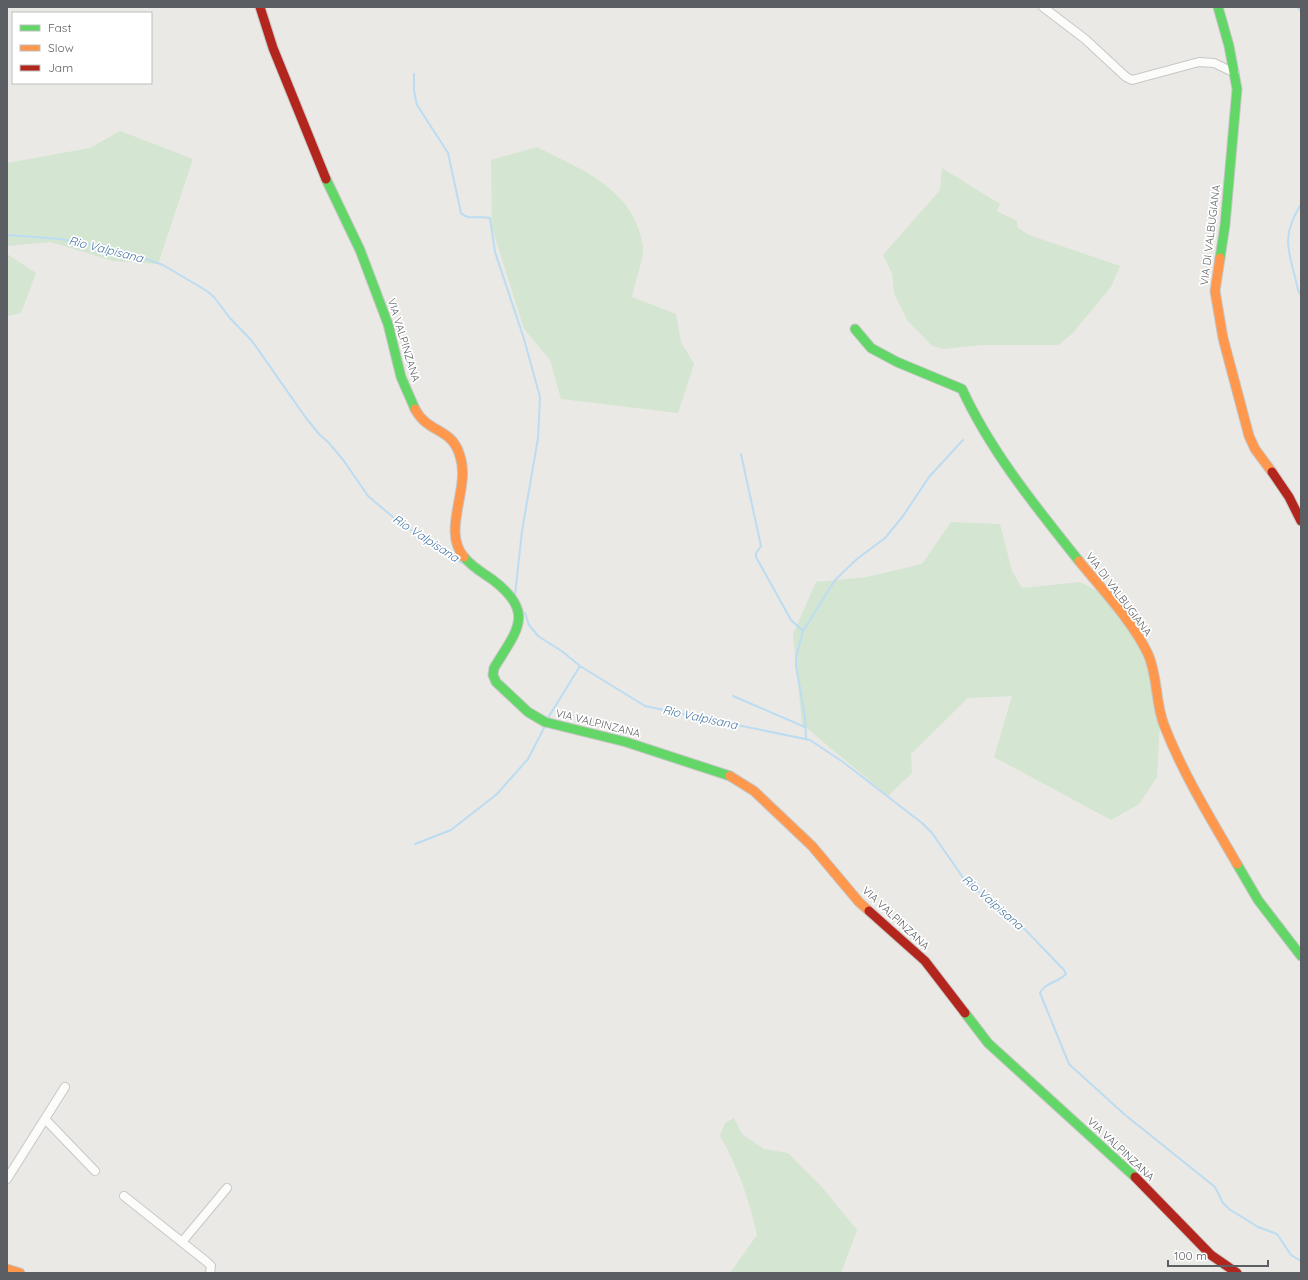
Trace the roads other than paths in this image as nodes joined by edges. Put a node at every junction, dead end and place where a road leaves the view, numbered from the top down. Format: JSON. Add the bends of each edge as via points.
{"nodes":[{"id":1,"x":260,"y":7,"type":"edge"},
{"id":2,"x":1043,"y":7,"type":"edge"},
{"id":3,"x":1218,"y":7,"type":"edge"},
{"id":4,"x":1235,"y":73,"type":"junction"},
{"id":5,"x":855,"y":329,"type":"dead end"},
{"id":6,"x":1301,"y":521,"type":"edge"},
{"id":7,"x":1301,"y":956,"type":"edge"},
{"id":8,"x":65,"y":1087,"type":"dead end"},
{"id":9,"x":45,"y":1119,"type":"junction"},
{"id":10,"x":96,"y":1171,"type":"dead end"},
{"id":11,"x":7,"y":1179,"type":"edge"},
{"id":12,"x":227,"y":1188,"type":"dead end"},
{"id":13,"x":124,"y":1196,"type":"dead end"},
{"id":14,"x":182,"y":1242,"type":"junction"},
{"id":15,"x":7,"y":1269,"type":"edge"},
{"id":16,"x":20,"y":1273,"type":"edge"},
{"id":17,"x":210,"y":1273,"type":"edge"},
{"id":18,"x":1238,"y":1273,"type":"edge"}],
"edges":[{"from":1,"to":18,"type":"street","name":"VIA VALPINZANA","via":[[273,48],[325,178],[360,250],[387,320],[393,352],[418,418],[443,431],[454,441],[459,452],[463,468],[454,536],[457,546],[468,562],[501,586],[511,597],[520,614],[518,628],[494,668],[496,682],[528,712],[545,722],[626,742],[715,770],[736,778],[754,791],[812,846],[859,902],[925,961],[972,1023],[1002,1056],[1123,1165],[1211,1255]]},
{"from":2,"to":4,"type":"street","via":[[1085,39],[1126,78],[1132,80],[1199,62],[1214,63]]},
{"from":3,"to":4,"type":"street","name":"VIA DI VALBUGIANA"},
{"from":4,"to":6,"type":"street","name":"VIA DI VALBUGIANA","via":[[1236,100],[1225,224],[1215,297],[1249,436],[1255,451],[1294,504]]},
{"from":5,"to":7,"type":"street","name":"VIA DI VALBUGIANA","via":[[871,348],[962,390],[973,412],[1024,492],[1132,628],[1148,654],[1163,723],[1192,786],[1258,900]]},
{"from":8,"to":9,"type":"street"},
{"from":9,"to":10,"type":"street"},
{"from":9,"to":11,"type":"street"},
{"from":12,"to":14,"type":"street"},
{"from":13,"to":14,"type":"street"},
{"from":14,"to":17,"type":"street","via":[[211,1266]]},
{"from":15,"to":16,"type":"street"}]}
